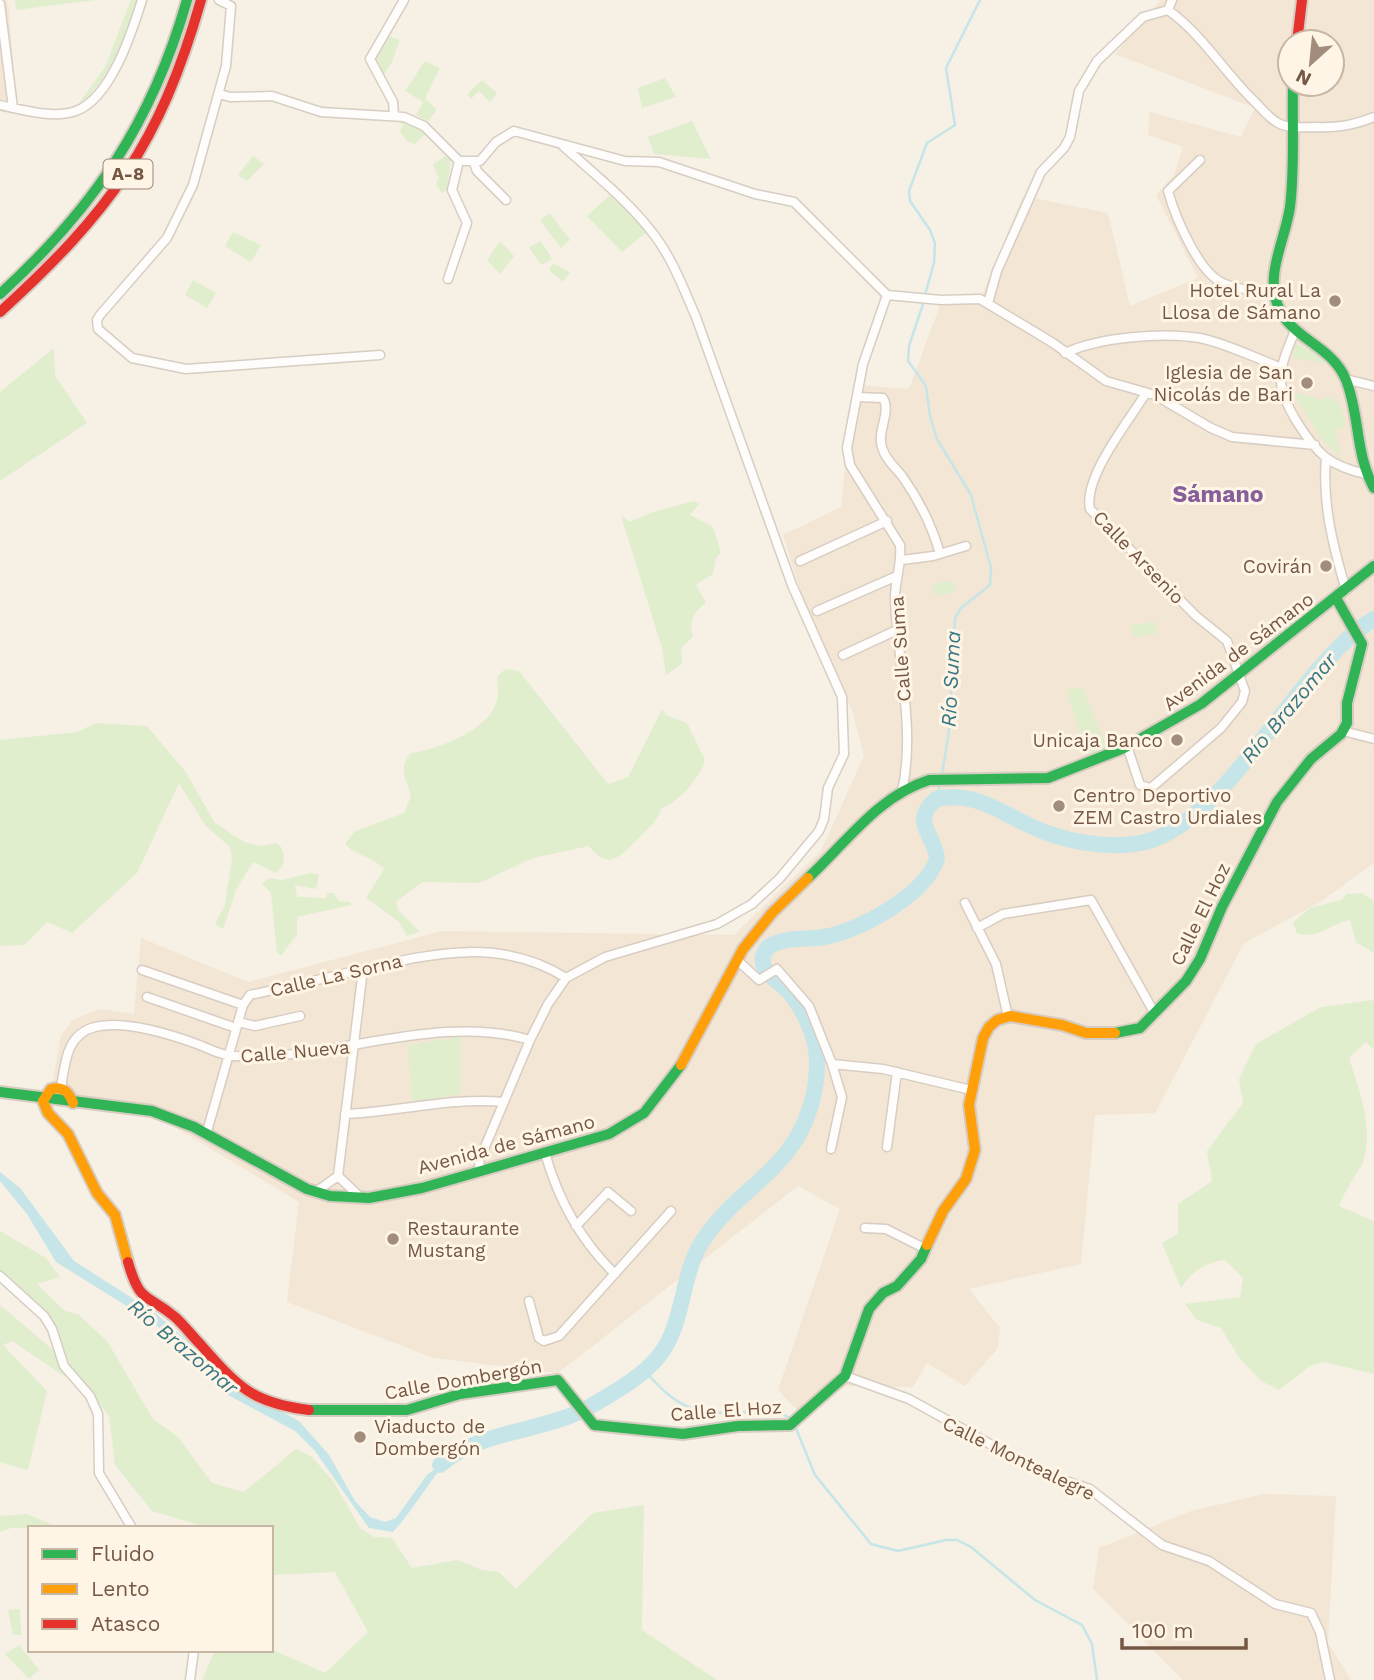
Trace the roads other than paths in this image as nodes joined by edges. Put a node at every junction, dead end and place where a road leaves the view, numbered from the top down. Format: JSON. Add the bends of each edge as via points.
{"nodes":[{"id":1,"x":142,"y":0,"type":"edge"},
{"id":2,"x":187,"y":0,"type":"edge"},
{"id":3,"x":201,"y":0,"type":"edge"},
{"id":4,"x":221,"y":0,"type":"edge"},
{"id":5,"x":404,"y":0,"type":"edge"},
{"id":6,"x":1172,"y":0,"type":"edge"},
{"id":7,"x":1302,"y":0,"type":"edge"},
{"id":8,"x":0,"y":4,"type":"edge"},
{"id":9,"x":1168,"y":10,"type":"junction"},
{"id":10,"x":1299,"y":28,"type":"edge"},
{"id":11,"x":220,"y":94,"type":"junction"},
{"id":12,"x":1293,"y":98,"type":"edge"},
{"id":13,"x":0,"y":105,"type":"edge"},
{"id":14,"x":13,"y":108,"type":"junction"},
{"id":15,"x":394,"y":115,"type":"junction"},
{"id":16,"x":1374,"y":117,"type":"edge"},
{"id":17,"x":1292,"y":127,"type":"junction"},
{"id":18,"x":562,"y":145,"type":"junction"},
{"id":19,"x":1200,"y":160,"type":"dead end"},
{"id":20,"x":459,"y":161,"type":"junction"},
{"id":21,"x":474,"y":163,"type":"junction"},
{"id":22,"x":506,"y":200,"type":"dead end"},
{"id":23,"x":448,"y":279,"type":"dead end"},
{"id":24,"x":0,"y":294,"type":"edge"},
{"id":25,"x":1274,"y":294,"type":"junction"},
{"id":26,"x":887,"y":295,"type":"junction"},
{"id":27,"x":988,"y":303,"type":"junction"},
{"id":28,"x":0,"y":312,"type":"edge"},
{"id":29,"x":1294,"y":333,"type":"junction"},
{"id":30,"x":1065,"y":353,"type":"junction"},
{"id":31,"x":380,"y":355,"type":"dead end"},
{"id":32,"x":1282,"y":368,"type":"junction"},
{"id":33,"x":1345,"y":379,"type":"junction"},
{"id":34,"x":1374,"y":386,"type":"edge"},
{"id":35,"x":1146,"y":393,"type":"junction"},
{"id":36,"x":857,"y":397,"type":"junction"},
{"id":37,"x":1315,"y":445,"type":"junction"},
{"id":38,"x":1326,"y":457,"type":"junction"},
{"id":39,"x":1366,"y":474,"type":"junction"},
{"id":40,"x":1374,"y":488,"type":"edge"},
{"id":41,"x":887,"y":521,"type":"junction"},
{"id":42,"x":966,"y":546,"type":"dead end"},
{"id":43,"x":940,"y":554,"type":"junction"},
{"id":44,"x":902,"y":560,"type":"junction"},
{"id":45,"x":800,"y":561,"type":"dead end"},
{"id":46,"x":1374,"y":566,"type":"edge"},
{"id":47,"x":897,"y":576,"type":"junction"},
{"id":48,"x":1346,"y":590,"type":"junction"},
{"id":49,"x":1336,"y":598,"type":"junction"},
{"id":50,"x":817,"y":611,"type":"dead end"},
{"id":51,"x":897,"y":630,"type":"junction"},
{"id":52,"x":843,"y":655,"type":"dead end"},
{"id":53,"x":1240,"y":675,"type":"junction"},
{"id":54,"x":1343,"y":731,"type":"junction"},
{"id":55,"x":1374,"y":739,"type":"edge"},
{"id":56,"x":1127,"y":746,"type":"junction"},
{"id":57,"x":902,"y":791,"type":"junction"},
{"id":58,"x":965,"y":903,"type":"dead end"},
{"id":59,"x":977,"y":928,"type":"junction"},
{"id":60,"x":737,"y":960,"type":"junction"},
{"id":61,"x":142,"y":970,"type":"dead end"},
{"id":62,"x":363,"y":970,"type":"junction"},
{"id":63,"x":566,"y":978,"type":"junction"},
{"id":64,"x":147,"y":997,"type":"dead end"},
{"id":65,"x":243,"y":1005,"type":"junction"},
{"id":66,"x":1155,"y":1014,"type":"junction"},
{"id":67,"x":300,"y":1016,"type":"dead end"},
{"id":68,"x":1008,"y":1017,"type":"junction"},
{"id":69,"x":237,"y":1025,"type":"junction"},
{"id":70,"x":530,"y":1040,"type":"junction"},
{"id":71,"x":353,"y":1046,"type":"junction"},
{"id":72,"x":229,"y":1056,"type":"junction"},
{"id":73,"x":832,"y":1064,"type":"junction"},
{"id":74,"x":897,"y":1072,"type":"junction"},
{"id":75,"x":61,"y":1088,"type":"junction"},
{"id":76,"x":971,"y":1090,"type":"junction"},
{"id":77,"x":0,"y":1092,"type":"edge"},
{"id":78,"x":43,"y":1101,"type":"junction"},
{"id":79,"x":504,"y":1102,"type":"junction"},
{"id":80,"x":73,"y":1103,"type":"junction"},
{"id":81,"x":345,"y":1114,"type":"junction"},
{"id":82,"x":206,"y":1135,"type":"junction"},
{"id":83,"x":887,"y":1147,"type":"dead end"},
{"id":84,"x":831,"y":1149,"type":"dead end"},
{"id":85,"x":545,"y":1153,"type":"junction"},
{"id":86,"x":480,"y":1171,"type":"junction"},
{"id":87,"x":338,"y":1176,"type":"junction"},
{"id":88,"x":317,"y":1191,"type":"junction"},
{"id":89,"x":361,"y":1198,"type":"junction"},
{"id":90,"x":631,"y":1211,"type":"dead end"},
{"id":91,"x":671,"y":1211,"type":"dead end"},
{"id":92,"x":576,"y":1226,"type":"junction"},
{"id":93,"x":865,"y":1228,"type":"dead end"},
{"id":94,"x":926,"y":1249,"type":"junction"},
{"id":95,"x":615,"y":1274,"type":"junction"},
{"id":96,"x":0,"y":1276,"type":"edge"},
{"id":97,"x":529,"y":1301,"type":"dead end"},
{"id":98,"x":845,"y":1376,"type":"junction"},
{"id":99,"x":590,"y":1419,"type":"joint"},
{"id":100,"x":131,"y":1526,"type":"edge"},
{"id":101,"x":194,"y":1652,"type":"edge"},
{"id":102,"x":190,"y":1680,"type":"edge"},
{"id":103,"x":1330,"y":1680,"type":"edge"}],
"edges":[{"from":1,"to":14,"type":"street","via":[[122,57],[87,105],[74,112],[55,113]]},
{"from":2,"to":24,"type":"main road","number":"A-8","via":[[153,100],[112,174],[63,234]]},
{"from":3,"to":28,"type":"main road","number":"A-8","via":[[164,111],[131,170],[99,216]]},
{"from":4,"to":11,"type":"street","via":[[231,6],[232,16]]},
{"from":5,"to":15,"type":"street","via":[[370,59],[393,102]]},
{"from":6,"to":9,"type":"street"},
{"from":7,"to":10,"type":"main road"},
{"from":8,"to":14,"type":"street"},
{"from":9,"to":17,"type":"street","via":[[1266,113]]},
{"from":9,"to":27,"type":"street","via":[[1143,18],[1108,47],[1084,83],[1070,137],[1041,172],[997,271]]},
{"from":11,"to":15,"type":"street","via":[[283,98],[321,112]]},
{"from":11,"to":31,"type":"street","via":[[199,170],[181,212],[144,266],[100,315],[98,329],[132,358],[186,369]]},
{"from":12,"to":17,"type":"main road"},
{"from":13,"to":14,"type":"street"},
{"from":15,"to":20,"type":"street","via":[[424,126]]},
{"from":16,"to":17,"type":"street","via":[[1336,128]]},
{"from":17,"to":25,"type":"main road","via":[[1290,207],[1274,274]]},
{"from":18,"to":21,"type":"street","via":[[514,131]]},
{"from":18,"to":26,"type":"street","via":[[625,161],[659,162],[794,202]]},
{"from":18,"to":63,"type":"street","via":[[640,217],[675,270],[804,614],[838,684],[846,744],[828,788],[819,831],[752,904],[717,924],[605,957]]},
{"from":19,"to":25,"type":"street","via":[[1168,191],[1195,254],[1222,284]]},
{"from":20,"to":21,"type":"street"},
{"from":20,"to":23,"type":"street","via":[[452,190],[467,223]]},
{"from":21,"to":22,"type":"street"},
{"from":25,"to":29,"type":"main road"},
{"from":26,"to":27,"type":"street"},
{"from":26,"to":36,"type":"street","via":[[863,364]]},
{"from":27,"to":30,"type":"street"},
{"from":29,"to":32,"type":"street"},
{"from":29,"to":33,"type":"main road","via":[[1334,360]]},
{"from":30,"to":32,"type":"street","via":[[1097,342],[1188,337],[1215,342]]},
{"from":30,"to":35,"type":"street","via":[[1106,381]]},
{"from":32,"to":37,"type":"street","via":[[1284,394]]},
{"from":33,"to":34,"type":"street"},
{"from":33,"to":39,"type":"main road"},
{"from":35,"to":37,"type":"street","via":[[1232,437]]},
{"from":35,"to":53,"type":"street","name":"Calle Arsenio","via":[[1098,471],[1088,494],[1090,509],[1196,616],[1227,641]]},
{"from":36,"to":41,"type":"street","via":[[847,448],[850,465]]},
{"from":36,"to":43,"type":"street","via":[[883,398],[887,404],[883,453],[919,502]]},
{"from":37,"to":38,"type":"street"},
{"from":38,"to":39,"type":"street"},
{"from":38,"to":48,"type":"street","via":[[1331,536]]},
{"from":39,"to":40,"type":"main road"},
{"from":41,"to":44,"type":"street","via":[[901,545]]},
{"from":41,"to":45,"type":"street"},
{"from":42,"to":43,"type":"street"},
{"from":43,"to":44,"type":"street"},
{"from":44,"to":47,"type":"street","name":"Calle Suma"},
{"from":46,"to":48,"type":"main road","name":"Avenida de Sámano"},
{"from":47,"to":50,"type":"street"},
{"from":47,"to":51,"type":"street","name":"Calle Suma"},
{"from":48,"to":49,"type":"main road","name":"Avenida de Sámano"},
{"from":49,"to":53,"type":"main road","name":"Avenida de Sámano"},
{"from":49,"to":54,"type":"main road","via":[[1359,636],[1362,652]]},
{"from":51,"to":52,"type":"street"},
{"from":51,"to":57,"type":"street","name":"Calle Suma","via":[[906,736]]},
{"from":53,"to":56,"type":"main road","name":"Avenida de Sámano","via":[[1201,704]]},
{"from":53,"to":56,"type":"street","via":[[1245,691],[1242,702],[1221,727],[1151,788],[1140,785]]},
{"from":54,"to":55,"type":"street"},
{"from":54,"to":66,"type":"main road","name":"Calle El Hoz","via":[[1311,759],[1277,802],[1200,959]]},
{"from":56,"to":57,"type":"main road","name":"Avenida de Sámano","via":[[1048,778],[929,780]]},
{"from":57,"to":60,"type":"main road","name":"Avenida de Sámano","via":[[872,814],[763,923]]},
{"from":58,"to":59,"type":"street"},
{"from":59,"to":66,"type":"street","via":[[1003,914],[1091,901]]},
{"from":59,"to":68,"type":"street","via":[[996,964]]},
{"from":60,"to":73,"type":"street","via":[[759,980],[777,969],[809,1006]]},
{"from":60,"to":85,"type":"main road","name":"Avenida de Sámano","via":[[665,1090],[646,1112],[605,1136]]},
{"from":61,"to":65,"type":"street"},
{"from":62,"to":63,"type":"street","name":"Calle La Sorna","via":[[442,953],[493,951],[520,957]]},
{"from":62,"to":65,"type":"street","name":"Calle La Sorna","via":[[250,995]]},
{"from":62,"to":71,"type":"street"},
{"from":63,"to":70,"type":"street"},
{"from":64,"to":69,"type":"street"},
{"from":65,"to":69,"type":"street"},
{"from":66,"to":68,"type":"main road","name":"Calle El Hoz","via":[[1140,1028],[1108,1034]]},
{"from":67,"to":69,"type":"street","via":[[255,1026]]},
{"from":68,"to":76,"type":"main road","name":"Calle El Hoz","via":[[989,1027],[983,1038]]},
{"from":69,"to":72,"type":"street"},
{"from":70,"to":71,"type":"street","name":"Calle Nueva","via":[[480,1029]]},
{"from":70,"to":79,"type":"street"},
{"from":71,"to":72,"type":"street","name":"Calle Nueva"},
{"from":71,"to":81,"type":"street"},
{"from":72,"to":75,"type":"street","name":"Calle Nueva","via":[[147,1031],[95,1027],[69,1047]]},
{"from":72,"to":82,"type":"street"},
{"from":73,"to":74,"type":"street"},
{"from":73,"to":84,"type":"street","via":[[842,1097]]},
{"from":74,"to":76,"type":"street"},
{"from":74,"to":83,"type":"street"},
{"from":75,"to":78,"type":"main road","via":[[51,1089]]},
{"from":75,"to":80,"type":"main road"},
{"from":76,"to":94,"type":"main road","name":"Calle El Hoz","via":[[972,1165]]},
{"from":77,"to":78,"type":"main road","name":"Avenida de Sámano"},
{"from":78,"to":80,"type":"main road","name":"Avenida de Sámano"},
{"from":78,"to":99,"type":"main road","name":"Calle Dombergón","via":[[68,1134],[97,1194],[115,1215],[134,1283],[143,1298],[176,1317],[228,1376],[258,1398],[274,1406],[313,1411],[389,1412],[460,1394],[558,1380]]},
{"from":79,"to":81,"type":"street","via":[[449,1101],[390,1112]]},
{"from":79,"to":86,"type":"street","via":[[479,1161]]},
{"from":80,"to":82,"type":"main road","name":"Avenida de Sámano","via":[[135,1107],[172,1117]]},
{"from":81,"to":87,"type":"street"},
{"from":82,"to":88,"type":"main road","name":"Avenida de Sámano"},
{"from":85,"to":86,"type":"main road","name":"Avenida de Sámano"},
{"from":85,"to":92,"type":"street","via":[[555,1190]]},
{"from":86,"to":89,"type":"main road","name":"Avenida de Sámano"},
{"from":87,"to":88,"type":"street"},
{"from":87,"to":89,"type":"street"},
{"from":88,"to":89,"type":"main road","name":"Avenida de Sámano"},
{"from":90,"to":92,"type":"street","via":[[608,1192]]},
{"from":91,"to":95,"type":"street"},
{"from":92,"to":95,"type":"street"},
{"from":93,"to":94,"type":"street","via":[[886,1230]]},
{"from":94,"to":98,"type":"main road","name":"Calle El Hoz","via":[[902,1281],[869,1309]]},
{"from":95,"to":97,"type":"street","via":[[559,1336],[544,1341],[538,1338]]},
{"from":96,"to":100,"type":"street","via":[[44,1316],[64,1366],[90,1396],[98,1414],[99,1473]]},
{"from":98,"to":99,"type":"main road","name":"Calle El Hoz","via":[[794,1422],[683,1434],[594,1425]]},
{"from":98,"to":103,"type":"street","name":"Calle Montealegre","via":[[909,1399],[1042,1473],[1090,1489],[1162,1545],[1209,1561],[1275,1604],[1311,1614],[1320,1632]]},
{"from":101,"to":102,"type":"street"}]}
